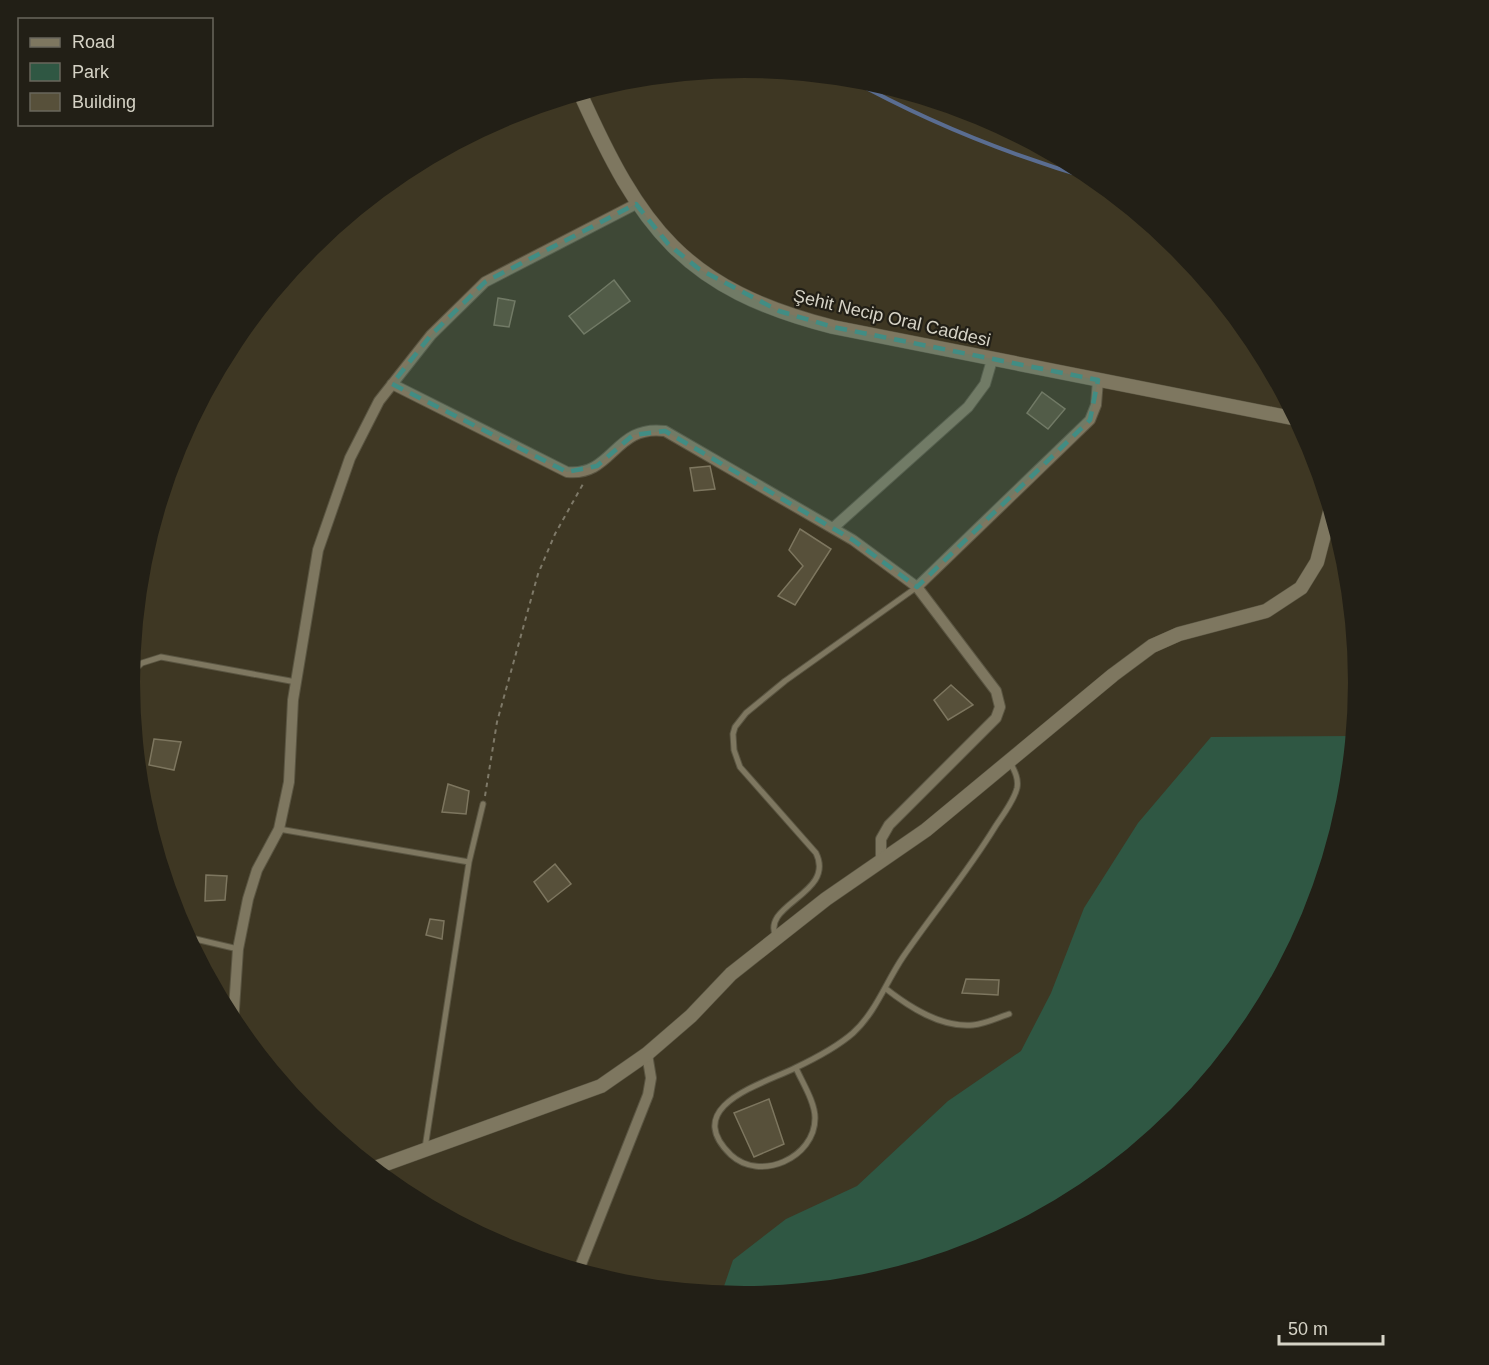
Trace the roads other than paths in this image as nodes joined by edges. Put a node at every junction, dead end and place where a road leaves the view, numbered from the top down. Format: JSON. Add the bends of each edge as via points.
{"nodes":[{"id":1,"x":583,"y":100,"type":"edge"},
{"id":2,"x":636,"y":204,"type":"junction"},
{"id":3,"x":992,"y":360,"type":"junction"},
{"id":4,"x":1098,"y":380,"type":"junction"},
{"id":5,"x":392,"y":384,"type":"junction"},
{"id":6,"x":1288,"y":417,"type":"edge"},
{"id":7,"x":1327,"y":523,"type":"edge"},
{"id":8,"x":833,"y":528,"type":"junction"},
{"id":9,"x":917,"y":587,"type":"junction"},
{"id":10,"x":140,"y":664,"type":"edge"},
{"id":11,"x":296,"y":682,"type":"junction"},
{"id":12,"x":1010,"y":762,"type":"junction"},
{"id":13,"x":483,"y":804,"type":"road end"},
{"id":14,"x":279,"y":829,"type":"junction"},
{"id":15,"x":881,"y":861,"type":"junction"},
{"id":16,"x":469,"y":862,"type":"junction"},
{"id":17,"x":777,"y":938,"type":"junction"},
{"id":18,"x":197,"y":939,"type":"edge"},
{"id":19,"x":238,"y":949,"type":"junction"},
{"id":20,"x":885,"y":988,"type":"junction"},
{"id":21,"x":234,"y":1006,"type":"edge"},
{"id":22,"x":1009,"y":1014,"type":"dead end"},
{"id":23,"x":647,"y":1054,"type":"junction"},
{"id":24,"x":796,"y":1068,"type":"junction"},
{"id":25,"x":424,"y":1149,"type":"junction"},
{"id":26,"x":382,"y":1165,"type":"edge"},
{"id":27,"x":581,"y":1264,"type":"edge"}],
"edges":[{"from":1,"to":2,"type":"street","name":"Şehit Necip Oral Caddesi"},
{"from":2,"to":3,"type":"street","name":"Şehit Necip Oral Caddesi","via":[[658,233],[683,256],[714,279],[758,302],[832,327]]},
{"from":2,"to":5,"type":"street","via":[[485,282],[431,335]]},
{"from":3,"to":4,"type":"street","name":"Şehit Necip Oral Caddesi"},
{"from":3,"to":8,"type":"street","via":[[985,384],[968,407]]},
{"from":4,"to":6,"type":"street","name":"Şehit Necip Oral Caddesi"},
{"from":4,"to":9,"type":"street","via":[[1090,420]]},
{"from":5,"to":8,"type":"street","via":[[567,472],[584,472],[597,466],[633,435],[665,431]]},
{"from":5,"to":11,"type":"street","via":[[350,458],[318,550]]},
{"from":7,"to":12,"type":"street","via":[[1317,562],[1301,588],[1266,611],[1179,634],[1152,646]]},
{"from":8,"to":9,"type":"street"},
{"from":9,"to":15,"type":"street","via":[[996,691],[1000,707],[981,736],[889,825],[881,839]]},
{"from":9,"to":17,"type":"lane","via":[[785,681],[746,712],[735,727],[734,750],[740,766],[819,858],[818,878],[783,911],[774,928]]},
{"from":10,"to":11,"type":"lane","via":[[161,657]]},
{"from":11,"to":14,"type":"street","via":[[289,782]]},
{"from":12,"to":15,"type":"street"},
{"from":12,"to":20,"type":"lane","via":[[1017,777],[1016,791],[962,878],[903,957]]},
{"from":13,"to":16,"type":"lane"},
{"from":14,"to":16,"type":"lane"},
{"from":14,"to":19,"type":"street","via":[[257,870]]},
{"from":15,"to":17,"type":"street"},
{"from":16,"to":25,"type":"lane"},
{"from":17,"to":23,"type":"street","via":[[731,975]]},
{"from":18,"to":19,"type":"lane"},
{"from":19,"to":21,"type":"street"},
{"from":20,"to":22,"type":"lane","via":[[913,1008],[956,1024],[980,1024]]},
{"from":20,"to":24,"type":"lane","via":[[852,1034]]},
{"from":23,"to":25,"type":"street","via":[[602,1086]]},
{"from":23,"to":27,"type":"street","via":[[651,1070],[648,1095]]},
{"from":24,"to":24,"type":"lane","via":[[742,1091],[718,1112],[716,1126],[720,1139],[730,1154],[745,1164],[758,1168],[777,1165],[807,1143],[815,1116]]},
{"from":25,"to":26,"type":"street"}]}
